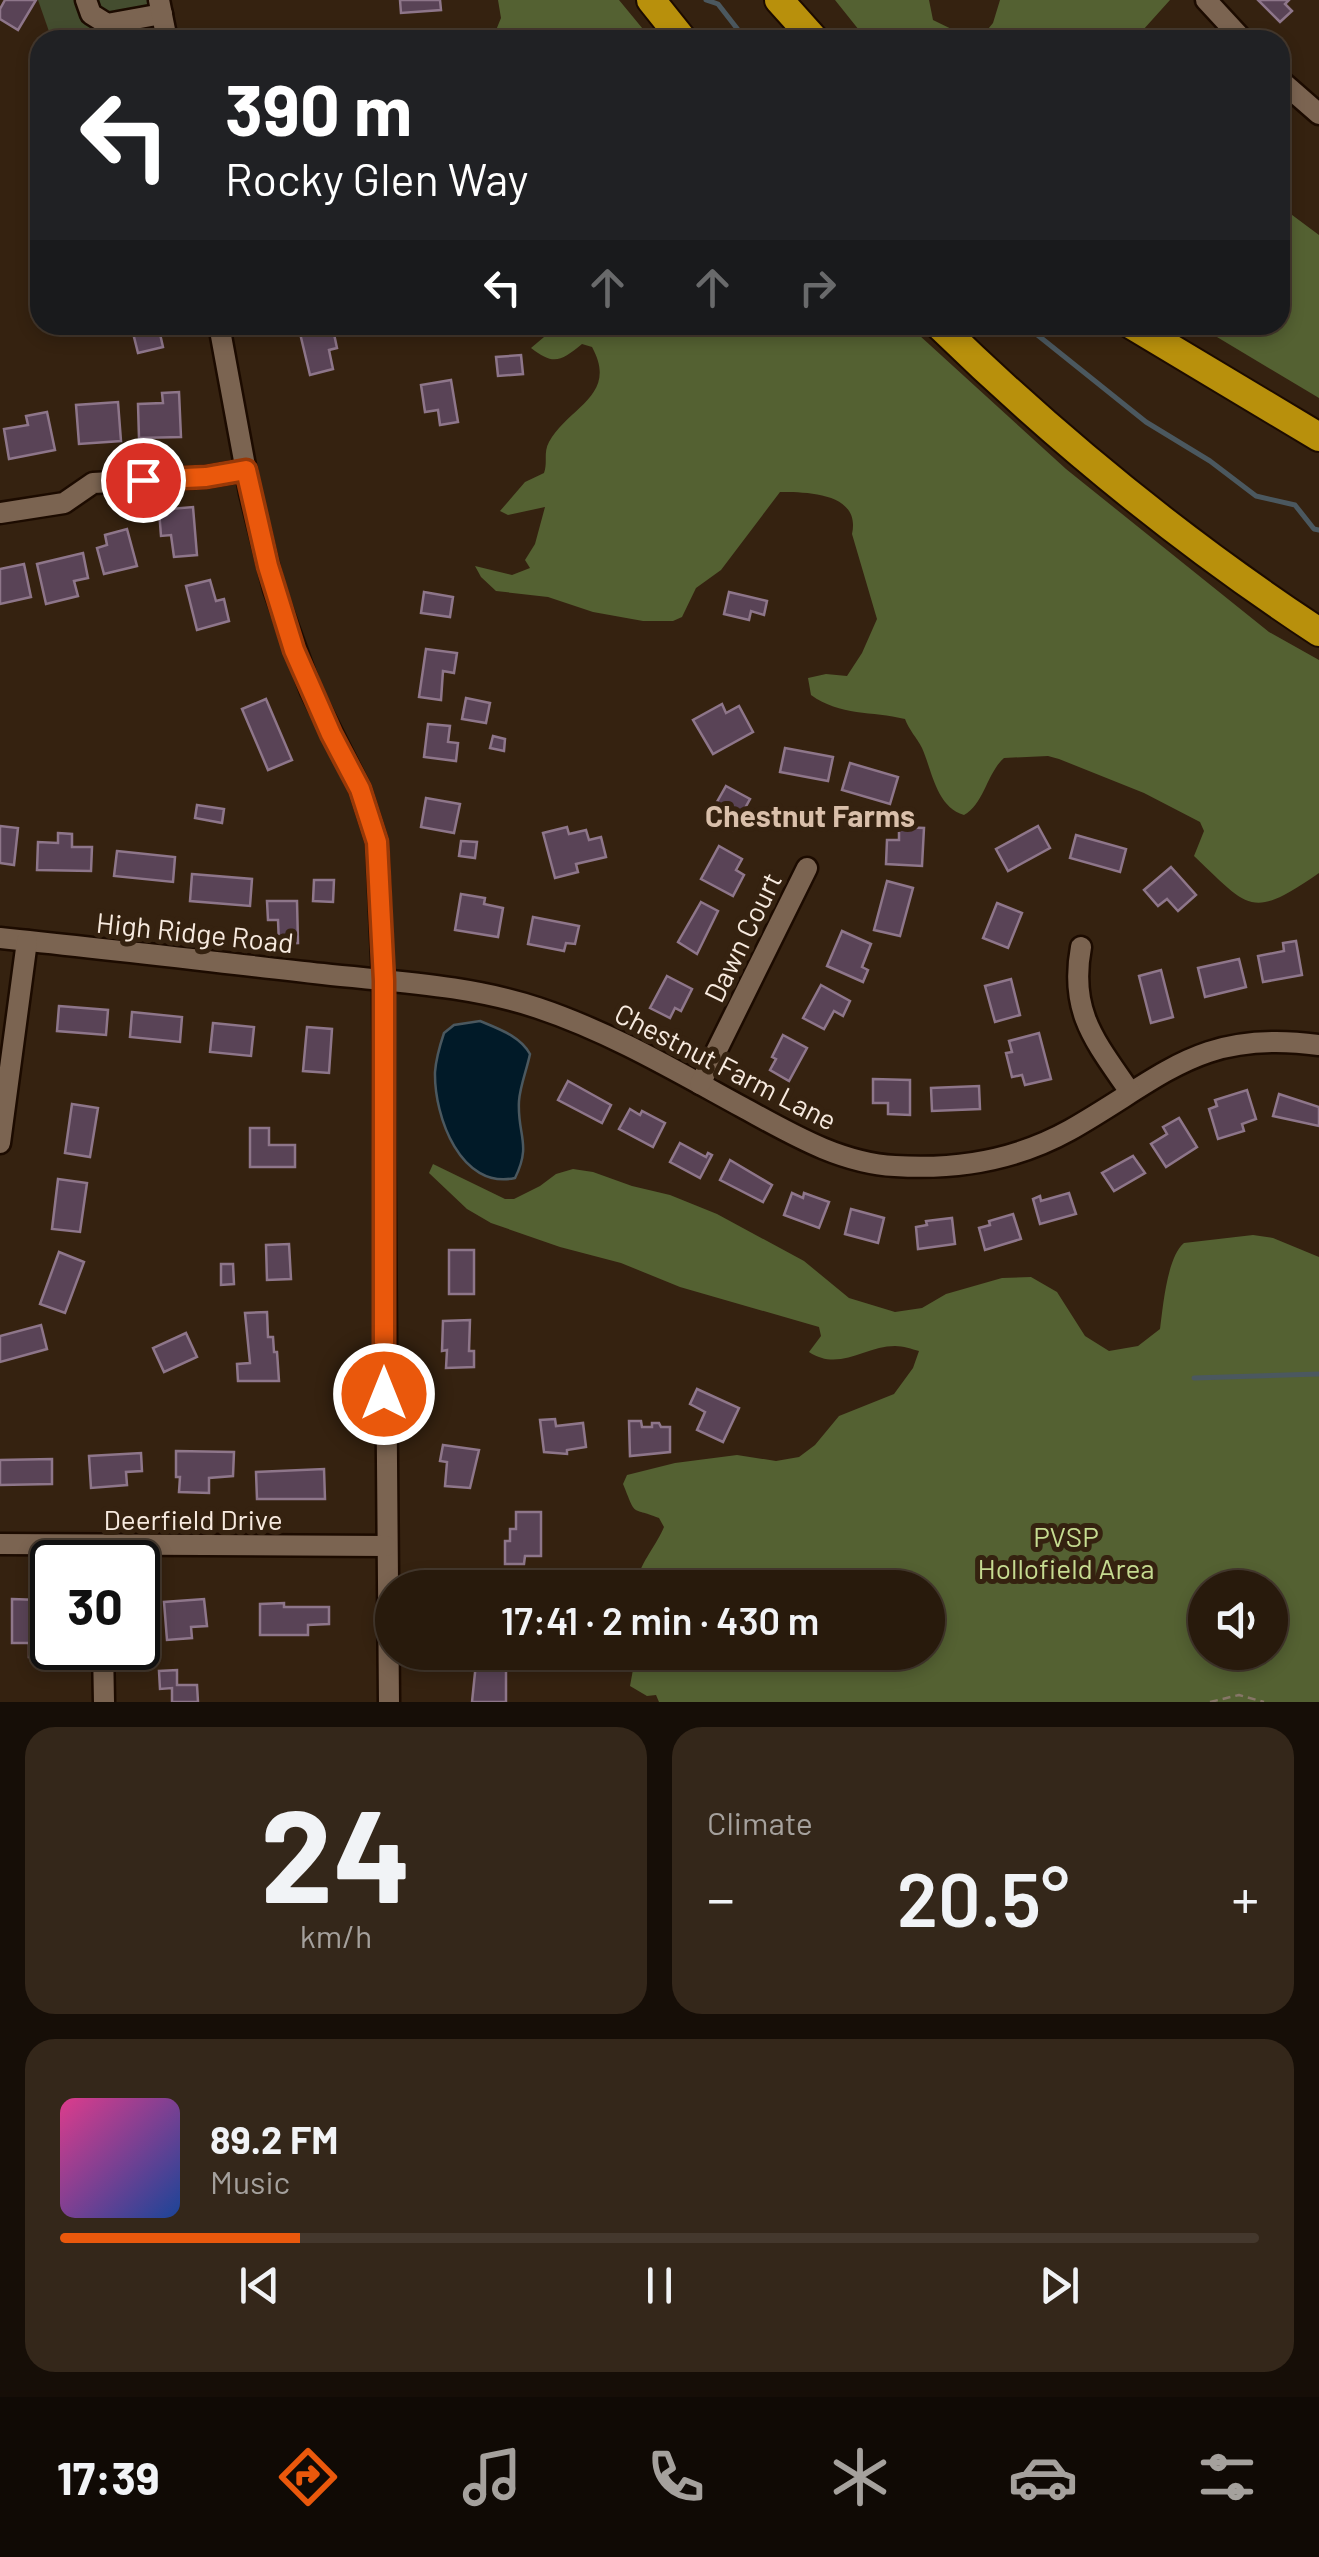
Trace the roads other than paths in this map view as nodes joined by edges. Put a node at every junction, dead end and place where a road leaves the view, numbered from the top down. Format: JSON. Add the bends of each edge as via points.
{"nodes":[{"id":1,"x":86,"y":0,"type":"edge"},
{"id":2,"x":652,"y":0,"type":"edge"},
{"id":3,"x":779,"y":0,"type":"edge"},
{"id":4,"x":1206,"y":0,"type":"edge"},
{"id":5,"x":161,"y":7,"type":"edge"},
{"id":6,"x":675,"y":30,"type":"edge"},
{"id":7,"x":806,"y":30,"type":"edge"},
{"id":8,"x":1234,"y":30,"type":"edge"},
{"id":9,"x":1290,"y":89,"type":"edge"},
{"id":10,"x":1319,"y":114,"type":"edge"},
{"id":11,"x":221,"y":335,"type":"edge"},
{"id":12,"x":949,"y":335,"type":"edge"},
{"id":13,"x":1149,"y":335,"type":"edge"},
{"id":14,"x":1319,"y":437,"type":"edge"},
{"id":15,"x":246,"y":470,"type":"junction"},
{"id":16,"x":0,"y":513,"type":"edge"},
{"id":17,"x":1319,"y":632,"type":"edge"},
{"id":18,"x":806,"y":868,"type":"dead end"},
{"id":19,"x":0,"y":938,"type":"edge"},
{"id":20,"x":27,"y":941,"type":"junction"},
{"id":21,"x":1081,"y":947,"type":"dead end"},
{"id":22,"x":384,"y":981,"type":"junction"},
{"id":23,"x":1319,"y":1045,"type":"edge"},
{"id":24,"x":700,"y":1084,"type":"junction"},
{"id":25,"x":1130,"y":1092,"type":"junction"},
{"id":26,"x":0,"y":1143,"type":"edge"},
{"id":27,"x":0,"y":1544,"type":"edge"},
{"id":28,"x":386,"y":1546,"type":"junction"},
{"id":29,"x":30,"y":1547,"type":"edge"},
{"id":30,"x":160,"y":1552,"type":"edge"},
{"id":31,"x":103,"y":1670,"type":"edge"},
{"id":32,"x":104,"y":1702,"type":"edge"},
{"id":33,"x":390,"y":1702,"type":"edge"}],
"edges":[{"from":1,"to":5,"type":"street","via":[[97,21],[107,24]]},
{"from":2,"to":6,"type":"highway"},
{"from":3,"to":7,"type":"highway"},
{"from":4,"to":8,"type":"street"},
{"from":9,"to":10,"type":"street"},
{"from":11,"to":15,"type":"street"},
{"from":12,"to":17,"type":"highway","via":[[1038,420],[1202,554]]},
{"from":13,"to":14,"type":"highway"},
{"from":15,"to":16,"type":"street","via":[[93,483],[64,503]]},
{"from":15,"to":22,"type":"street","via":[[294,650],[370,811]]},
{"from":18,"to":24,"type":"street","name":"Dawn Court"},
{"from":19,"to":20,"type":"street","name":"High Ridge Road"},
{"from":20,"to":22,"type":"street","name":"High Ridge Road"},
{"from":20,"to":26,"type":"street"},
{"from":21,"to":25,"type":"street","via":[[1076,974],[1083,1018]]},
{"from":22,"to":24,"type":"street","name":"Chestnut Farm Lane","via":[[494,995],[538,1008]]},
{"from":22,"to":28,"type":"street"},
{"from":23,"to":25,"type":"street","name":"Chestnut Farm Lane","via":[[1218,1047]]},
{"from":24,"to":25,"type":"street","name":"Chestnut Farm Lane","via":[[817,1147],[889,1166],[930,1168],[1034,1146]]},
{"from":27,"to":29,"type":"street","name":"Deerfield Drive"},
{"from":28,"to":30,"type":"street","name":"Deerfield Drive"},
{"from":28,"to":33,"type":"street"},
{"from":31,"to":32,"type":"street"}]}
